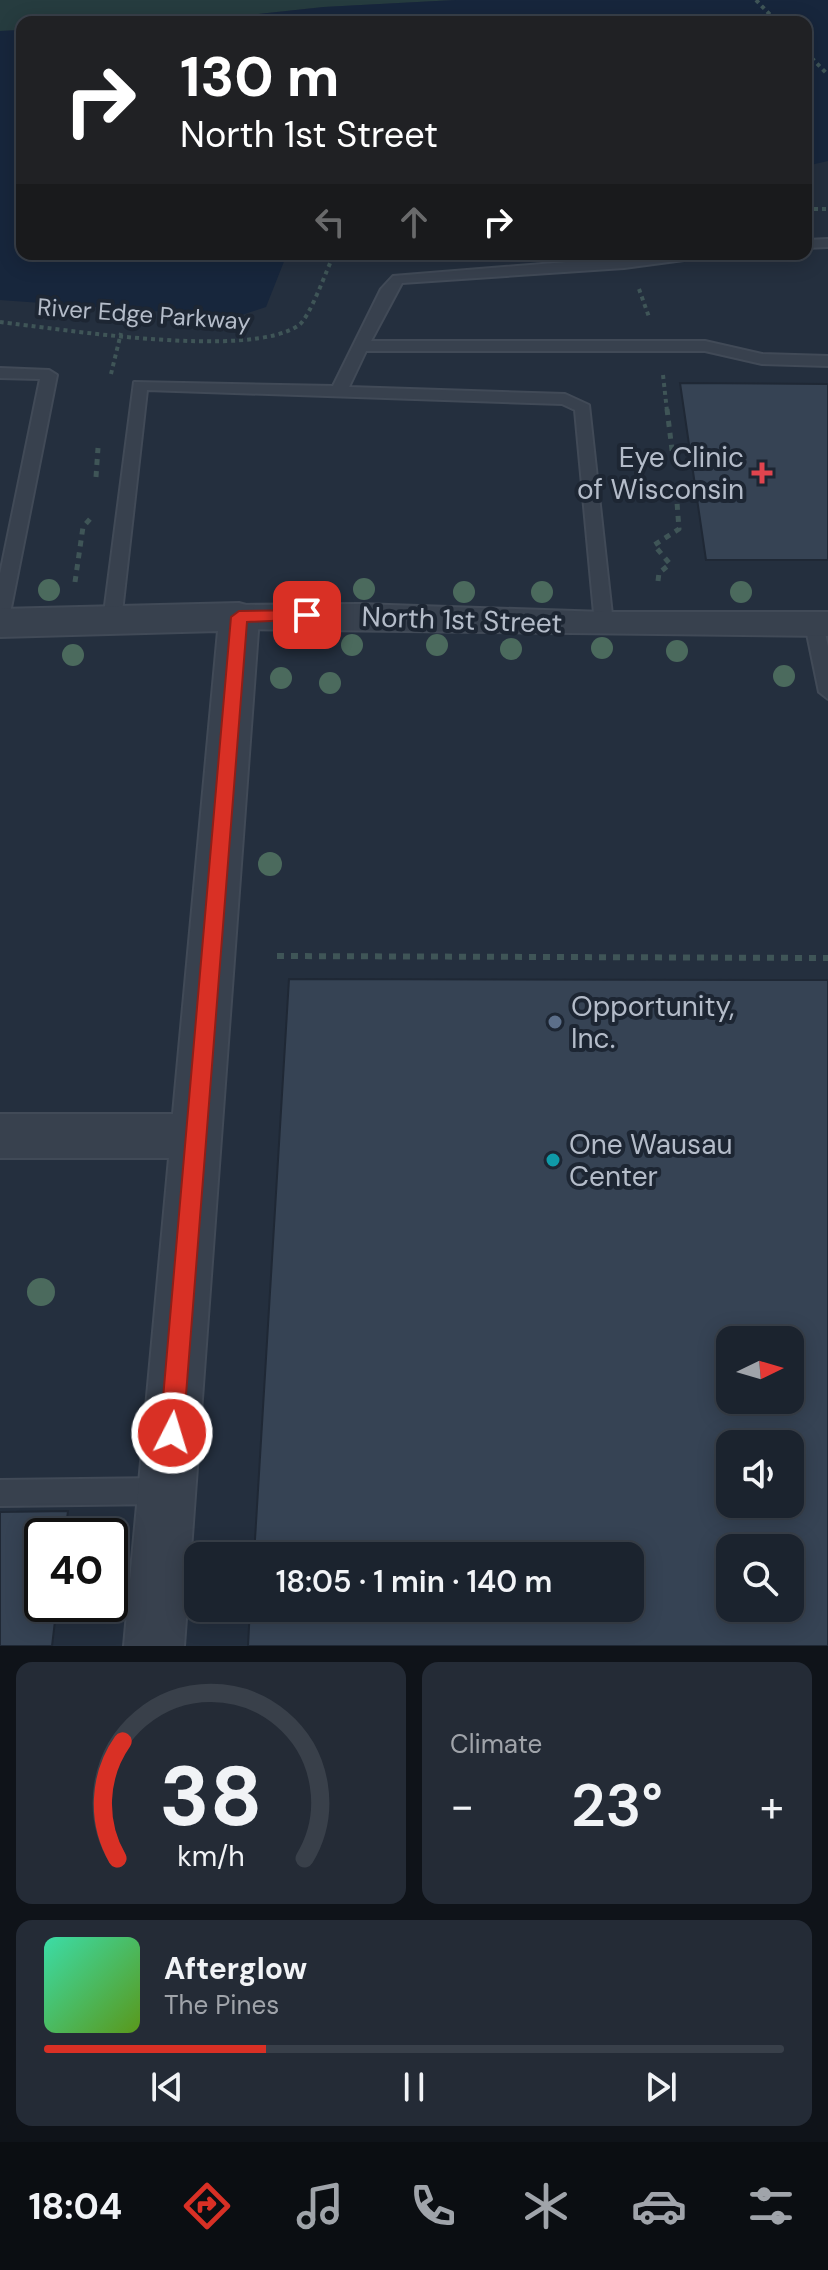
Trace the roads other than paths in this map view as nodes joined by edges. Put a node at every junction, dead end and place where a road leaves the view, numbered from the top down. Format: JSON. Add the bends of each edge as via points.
{"nodes":[{"id":1,"x":654,"y":260,"type":"edge"},
{"id":2,"x":361,"y":346,"type":"junction"},
{"id":3,"x":828,"y":361,"type":"edge"},
{"id":4,"x":0,"y":373,"type":"edge"},
{"id":5,"x":339,"y":390,"type":"junction"},
{"id":6,"x":239,"y":617,"type":"junction"},
{"id":7,"x":0,"y":620,"type":"edge"},
{"id":8,"x":112,"y":621,"type":"junction"},
{"id":9,"x":604,"y":624,"type":"junction"},
{"id":10,"x":821,"y":624,"type":"edge"},
{"id":11,"x":828,"y":692,"type":"edge"},
{"id":12,"x":0,"y":1136,"type":"edge"},
{"id":13,"x":196,"y":1136,"type":"junction"},
{"id":14,"x":167,"y":1491,"type":"junction"},
{"id":15,"x":0,"y":1493,"type":"edge"},
{"id":16,"x":154,"y":1646,"type":"edge"}],
"edges":[{"from":1,"to":2,"type":"lane","via":[[398,279]]},
{"from":2,"to":3,"type":"lane","via":[[705,346],[762,359]]},
{"from":2,"to":5,"type":"lane"},
{"from":4,"to":7,"type":"lane","via":[[49,375]]},
{"from":5,"to":8,"type":"lane","via":[[140,385]]},
{"from":5,"to":9,"type":"lane","via":[[565,399],[583,408]]},
{"from":6,"to":8,"type":"street","name":"North 1st Street"},
{"from":6,"to":9,"type":"street","name":"North 1st Street"},
{"from":6,"to":13,"type":"street"},
{"from":7,"to":8,"type":"street","name":"North 1st Street"},
{"from":9,"to":10,"type":"street","name":"North 1st Street"},
{"from":10,"to":11,"type":"lane"},
{"from":12,"to":13,"type":"street"},
{"from":13,"to":14,"type":"street"},
{"from":14,"to":15,"type":"lane"},
{"from":14,"to":16,"type":"street"}]}
